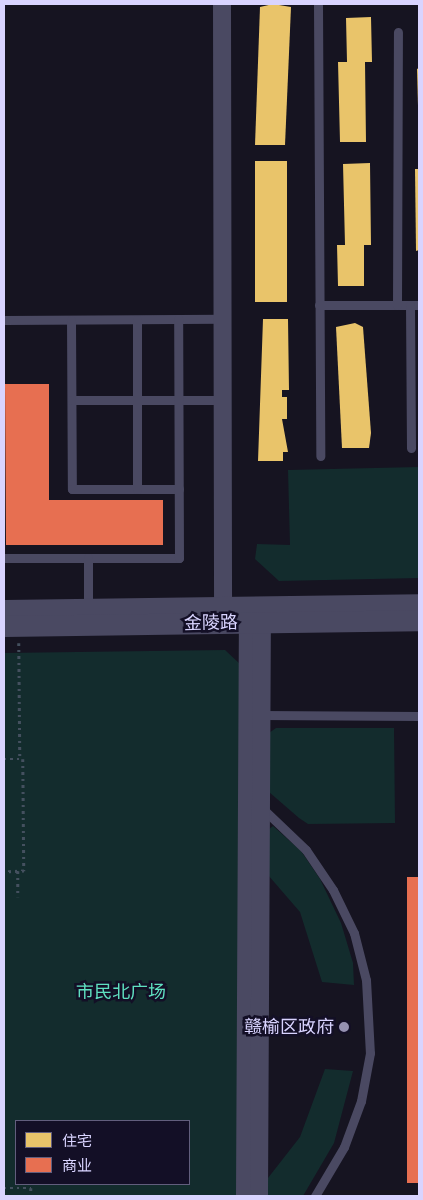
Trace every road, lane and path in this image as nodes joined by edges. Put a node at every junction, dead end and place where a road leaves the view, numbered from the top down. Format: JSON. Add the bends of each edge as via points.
{"nodes":[{"id":1,"x":222,"y":4,"type":"edge"},
{"id":2,"x":319,"y":4,"type":"edge"},
{"id":3,"x":398,"y":32,"type":"dead end"},
{"id":4,"x":319,"y":305,"type":"junction"},
{"id":5,"x":397,"y":305,"type":"junction"},
{"id":6,"x":415,"y":305,"type":"edge"},
{"id":7,"x":178,"y":319,"type":"junction"},
{"id":8,"x":4,"y":320,"type":"edge"},
{"id":9,"x":71,"y":320,"type":"junction"},
{"id":10,"x":136,"y":320,"type":"junction"},
{"id":11,"x":222,"y":320,"type":"junction"},
{"id":12,"x":72,"y":400,"type":"junction"},
{"id":13,"x":137,"y":400,"type":"junction"},
{"id":14,"x":179,"y":400,"type":"junction"},
{"id":15,"x":222,"y":400,"type":"junction"},
{"id":16,"x":411,"y":448,"type":"dead end"},
{"id":17,"x":320,"y":456,"type":"dead end"},
{"id":18,"x":137,"y":489,"type":"junction"},
{"id":19,"x":179,"y":489,"type":"junction"},
{"id":20,"x":4,"y":558,"type":"edge"},
{"id":21,"x":88,"y":558,"type":"junction"},
{"id":22,"x":419,"y":604,"type":"edge"},
{"id":23,"x":223,"y":607,"type":"junction"},
{"id":24,"x":88,"y":609,"type":"junction"},
{"id":25,"x":4,"y":610,"type":"edge"},
{"id":26,"x":255,"y":614,"type":"junction"},
{"id":27,"x":419,"y":620,"type":"edge"},
{"id":28,"x":11,"y":626,"type":"edge"},
{"id":29,"x":261,"y":716,"type":"junction"},
{"id":30,"x":419,"y":716,"type":"edge"},
{"id":31,"x":4,"y":759,"type":"edge"},
{"id":32,"x":20,"y":759,"type":"junction"},
{"id":33,"x":261,"y":807,"type":"junction"},
{"id":34,"x":18,"y":871,"type":"junction"},
{"id":35,"x":4,"y":872,"type":"edge"},
{"id":36,"x":18,"y":896,"type":"dead end"},
{"id":37,"x":23,"y":1186,"type":"edge"},
{"id":38,"x":4,"y":1188,"type":"edge"},
{"id":39,"x":31,"y":1196,"type":"edge"},
{"id":40,"x":244,"y":1196,"type":"edge"},
{"id":41,"x":259,"y":1196,"type":"edge"},
{"id":42,"x":315,"y":1196,"type":"edge"}],
"edges":[{"from":1,"to":11,"type":"street"},
{"from":2,"to":4,"type":"lane"},
{"from":3,"to":5,"type":"lane"},
{"from":4,"to":5,"type":"lane"},
{"from":4,"to":17,"type":"lane"},
{"from":5,"to":6,"type":"lane"},
{"from":6,"to":16,"type":"lane"},
{"from":7,"to":10,"type":"lane"},
{"from":7,"to":11,"type":"lane"},
{"from":7,"to":14,"type":"lane"},
{"from":8,"to":9,"type":"lane"},
{"from":9,"to":10,"type":"lane"},
{"from":9,"to":12,"type":"lane"},
{"from":10,"to":13,"type":"lane"},
{"from":11,"to":15,"type":"street"},
{"from":12,"to":13,"type":"lane"},
{"from":12,"to":18,"type":"lane","via":[[72,489]]},
{"from":13,"to":14,"type":"lane"},
{"from":13,"to":18,"type":"lane"},
{"from":14,"to":15,"type":"lane"},
{"from":14,"to":19,"type":"lane"},
{"from":15,"to":23,"type":"street"},
{"from":18,"to":19,"type":"lane"},
{"from":19,"to":21,"type":"lane","via":[[179,558]]},
{"from":20,"to":21,"type":"lane"},
{"from":21,"to":24,"type":"lane"},
{"from":22,"to":26,"type":"street","name":"金陵路"},
{"from":23,"to":24,"type":"street","name":"金陵路"},
{"from":23,"to":26,"type":"street","name":"金陵路"},
{"from":24,"to":25,"type":"street","name":"金陵路"},
{"from":26,"to":27,"type":"street","name":"金陵路"},
{"from":26,"to":28,"type":"street","name":"金陵路"},
{"from":26,"to":29,"type":"street"},
{"from":26,"to":40,"type":"street"},
{"from":28,"to":32,"type":"path"},
{"from":29,"to":30,"type":"lane"},
{"from":29,"to":33,"type":"street"},
{"from":31,"to":32,"type":"path"},
{"from":32,"to":34,"type":"path","via":[[24,871]]},
{"from":33,"to":41,"type":"street"},
{"from":33,"to":42,"type":"lane","via":[[301,844],[333,890],[354,933],[367,988],[370,1053],[361,1101],[344,1147]]},
{"from":34,"to":35,"type":"path"},
{"from":34,"to":36,"type":"path"},
{"from":37,"to":38,"type":"path"},
{"from":37,"to":39,"type":"path","via":[[31,1188]]}]}
